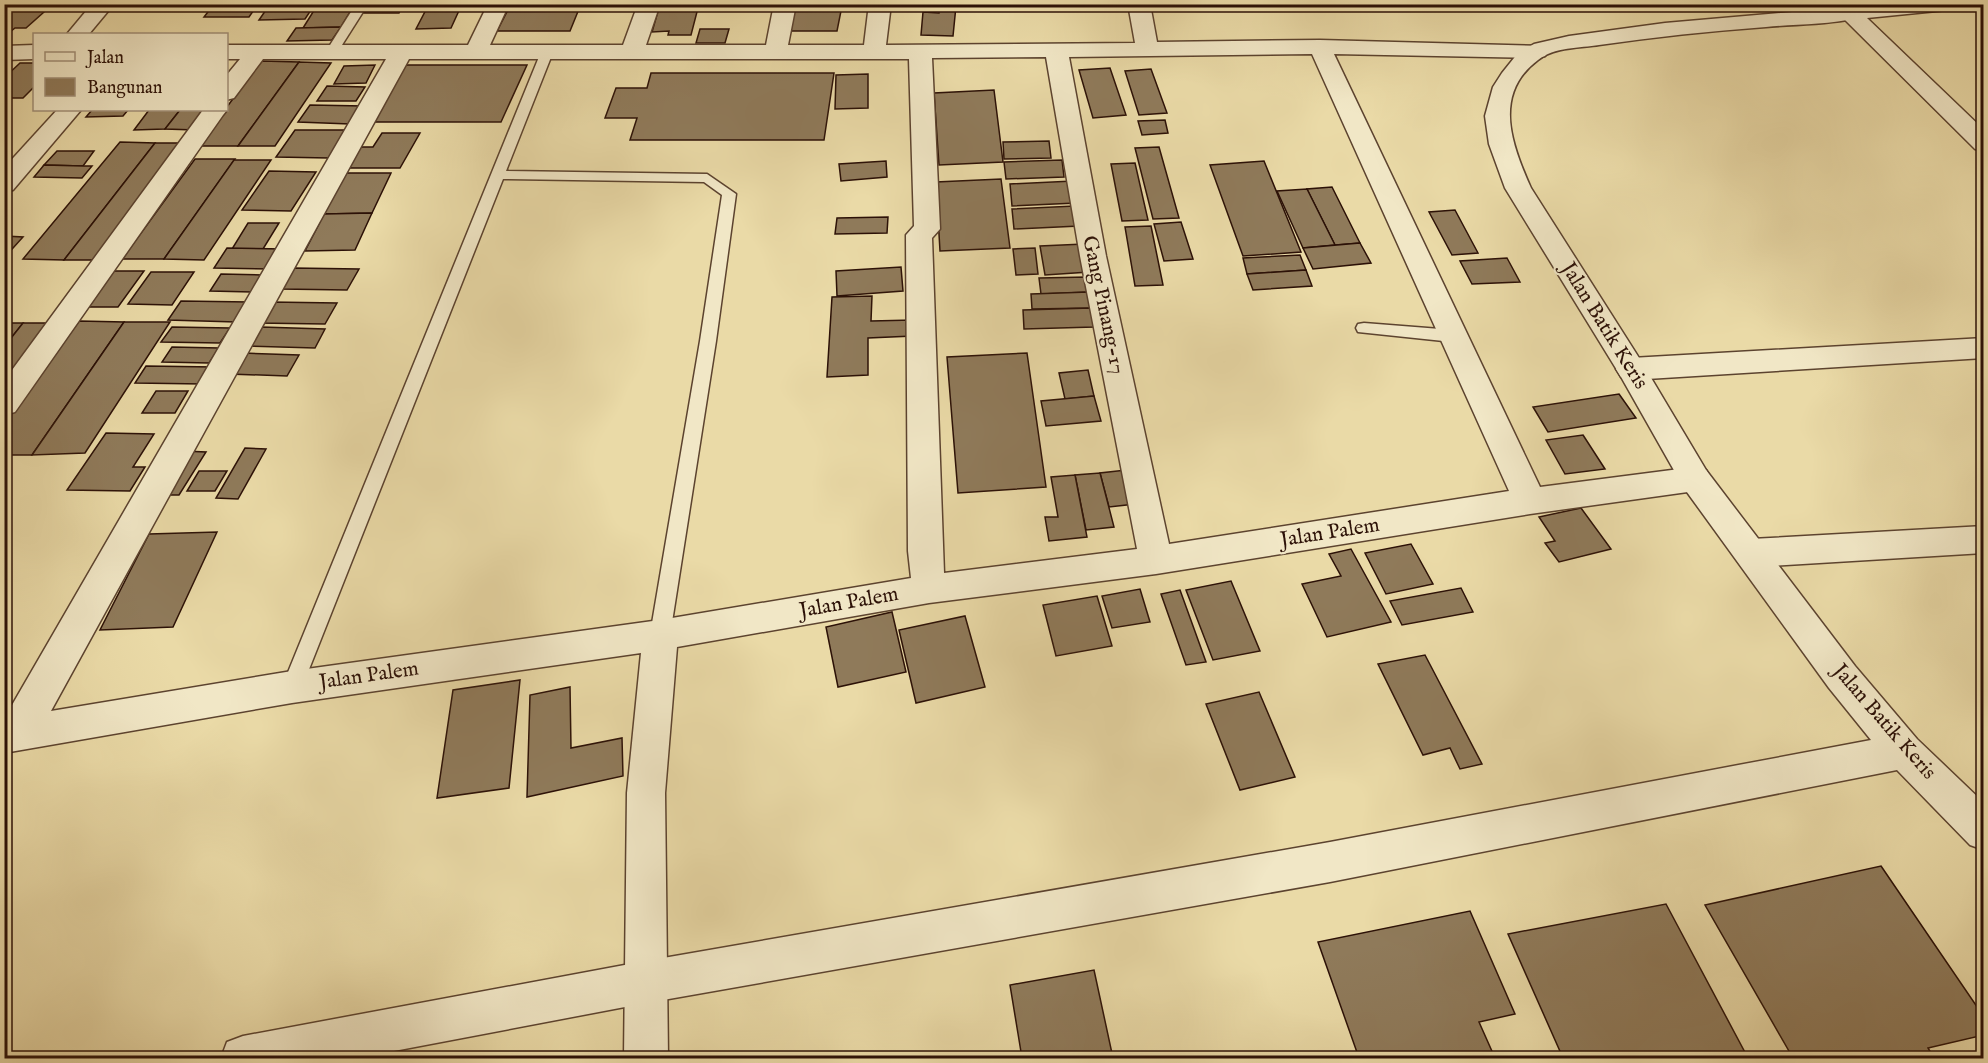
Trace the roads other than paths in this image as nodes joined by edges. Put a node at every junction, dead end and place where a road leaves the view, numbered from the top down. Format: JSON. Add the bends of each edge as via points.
{"nodes":[{"id":1,"x":104,"y":4,"type":"edge"},
{"id":2,"x":362,"y":4,"type":"edge"},
{"id":3,"x":500,"y":4,"type":"edge"},
{"id":4,"x":649,"y":4,"type":"edge"},
{"id":5,"x":785,"y":4,"type":"edge"},
{"id":6,"x":880,"y":4,"type":"edge"},
{"id":7,"x":1139,"y":4,"type":"edge"},
{"id":8,"x":1947,"y":4,"type":"edge"},
{"id":9,"x":1844,"y":9,"type":"edge"},
{"id":10,"x":79,"y":33,"type":"edge"},
{"id":11,"x":1320,"y":47,"type":"junction"},
{"id":12,"x":1056,"y":49,"type":"junction"},
{"id":13,"x":1147,"y":49,"type":"junction"},
{"id":14,"x":920,"y":51,"type":"junction"},
{"id":15,"x":1536,"y":51,"type":"junction"},
{"id":16,"x":228,"y":52,"type":"edge"},
{"id":17,"x":256,"y":52,"type":"junction"},
{"id":18,"x":476,"y":52,"type":"junction"},
{"id":19,"x":546,"y":52,"type":"junction"},
{"id":20,"x":632,"y":52,"type":"junction"},
{"id":21,"x":776,"y":52,"type":"junction"},
{"id":22,"x":874,"y":52,"type":"junction"},
{"id":23,"x":331,"y":53,"type":"junction"},
{"id":24,"x":401,"y":53,"type":"junction"},
{"id":25,"x":228,"y":90,"type":"edge"},
{"id":26,"x":68,"y":111,"type":"edge"},
{"id":27,"x":214,"y":111,"type":"edge"},
{"id":28,"x":1983,"y":144,"type":"edge"},
{"id":29,"x":497,"y":175,"type":"junction"},
{"id":30,"x":4,"y":184,"type":"edge"},
{"id":31,"x":1364,"y":328,"type":"dead end"},
{"id":32,"x":1453,"y":336,"type":"junction"},
{"id":33,"x":1983,"y":348,"type":"edge"},
{"id":34,"x":1631,"y":369,"type":"junction"},
{"id":35,"x":4,"y":404,"type":"edge"},
{"id":36,"x":1695,"y":479,"type":"junction"},
{"id":37,"x":1530,"y":501,"type":"junction"},
{"id":38,"x":1983,"y":539,"type":"edge"},
{"id":39,"x":1751,"y":553,"type":"junction"},
{"id":40,"x":1156,"y":560,"type":"junction"},
{"id":41,"x":929,"y":589,"type":"junction"},
{"id":42,"x":660,"y":635,"type":"junction"},
{"id":43,"x":292,"y":687,"type":"junction"},
{"id":44,"x":11,"y":735,"type":"edge"},
{"id":45,"x":1904,"y":751,"type":"junction"},
{"id":46,"x":1983,"y":831,"type":"edge"},
{"id":47,"x":646,"y":982,"type":"junction"},
{"id":48,"x":243,"y":1059,"type":"edge"},
{"id":49,"x":646,"y":1059,"type":"edge"}],
"edges":[{"from":1,"to":10,"type":"street"},
{"from":2,"to":23,"type":"lane"},
{"from":3,"to":18,"type":"street"},
{"from":4,"to":20,"type":"street"},
{"from":5,"to":21,"type":"street"},
{"from":6,"to":22,"type":"street"},
{"from":7,"to":13,"type":"street"},
{"from":8,"to":9,"type":"street"},
{"from":9,"to":15,"type":"street","via":[[1632,34]]},
{"from":9,"to":28,"type":"street"},
{"from":11,"to":13,"type":"street"},
{"from":11,"to":15,"type":"street"},
{"from":11,"to":32,"type":"street"},
{"from":12,"to":13,"type":"street"},
{"from":12,"to":14,"type":"street"},
{"from":12,"to":40,"type":"street","name":"Gang Pinang-17","via":[[1092,256]]},
{"from":14,"to":22,"type":"street"},
{"from":14,"to":41,"type":"street","via":[[927,229],[919,235]]},
{"from":15,"to":34,"type":"street","name":"Jalan Batik Keris","via":[[1520,64],[1497,102],[1497,130],[1518,188]]},
{"from":16,"to":17,"type":"street"},
{"from":17,"to":23,"type":"street"},
{"from":17,"to":25,"type":"street"},
{"from":18,"to":19,"type":"street"},
{"from":18,"to":24,"type":"street"},
{"from":19,"to":20,"type":"street"},
{"from":19,"to":29,"type":"lane"},
{"from":20,"to":21,"type":"street"},
{"from":21,"to":22,"type":"street"},
{"from":23,"to":24,"type":"street"},
{"from":24,"to":44,"type":"street"},
{"from":26,"to":30,"type":"street"},
{"from":27,"to":35,"type":"street"},
{"from":29,"to":42,"type":"lane","via":[[707,178],[729,194]]},
{"from":29,"to":43,"type":"lane"},
{"from":31,"to":32,"type":"lane"},
{"from":32,"to":37,"type":"street"},
{"from":33,"to":34,"type":"street"},
{"from":34,"to":36,"type":"street","name":"Jalan Batik Keris"},
{"from":36,"to":37,"type":"street","name":"Jalan Palem"},
{"from":36,"to":39,"type":"street","name":"Jalan Batik Keris"},
{"from":37,"to":40,"type":"street","name":"Jalan Palem"},
{"from":38,"to":39,"type":"street"},
{"from":39,"to":45,"type":"street","name":"Jalan Batik Keris","via":[[1842,677]]},
{"from":40,"to":41,"type":"street","name":"Jalan Palem"},
{"from":41,"to":42,"type":"street","name":"Jalan Palem"},
{"from":42,"to":43,"type":"street","name":"Jalan Palem"},
{"from":42,"to":47,"type":"street","via":[[646,793]]},
{"from":43,"to":44,"type":"street","name":"Jalan Palem"},
{"from":45,"to":46,"type":"street","name":"Jalan Batik Keris"},
{"from":45,"to":47,"type":"street","via":[[1330,862]]},
{"from":47,"to":48,"type":"street"},
{"from":47,"to":49,"type":"street"}]}
